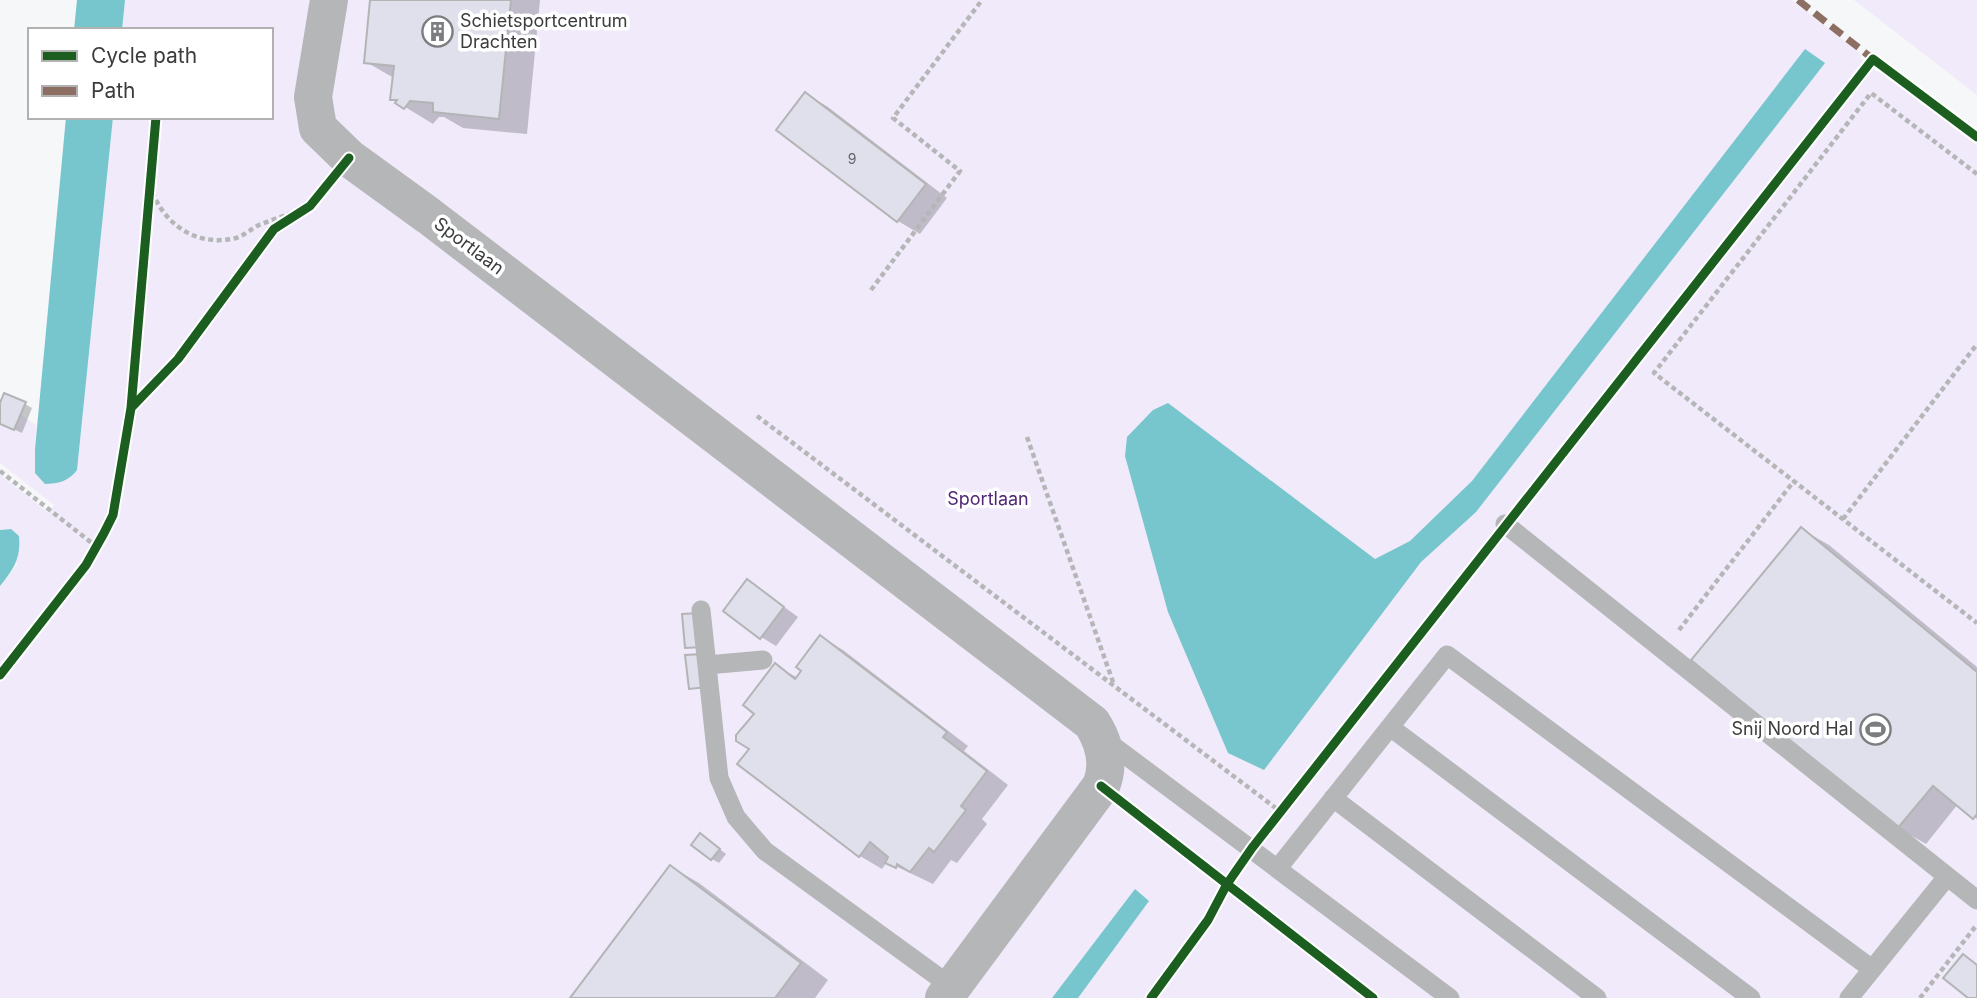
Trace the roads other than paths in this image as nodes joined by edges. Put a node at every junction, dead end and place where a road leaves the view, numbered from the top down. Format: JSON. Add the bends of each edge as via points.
{"nodes":[{"id":1,"x":329,"y":0,"type":"edge"},
{"id":2,"x":1505,"y":524,"type":"dead end"},
{"id":3,"x":701,"y":610,"type":"dead end"},
{"id":4,"x":764,"y":660,"type":"dead end"},
{"id":5,"x":707,"y":664,"type":"junction"},
{"id":6,"x":1390,"y":727,"type":"junction"},
{"id":7,"x":1100,"y":737,"type":"junction"},
{"id":8,"x":1333,"y":799,"type":"junction"},
{"id":9,"x":1278,"y":868,"type":"junction"},
{"id":10,"x":1946,"y":878,"type":"junction"},
{"id":11,"x":1977,"y":900,"type":"edge"},
{"id":12,"x":1872,"y":969,"type":"junction"},
{"id":13,"x":948,"y":993,"type":"edge"},
{"id":14,"x":1450,"y":998,"type":"edge"},
{"id":15,"x":1597,"y":998,"type":"edge"},
{"id":16,"x":1751,"y":998,"type":"edge"},
{"id":17,"x":1849,"y":998,"type":"edge"}],
"edges":[{"from":1,"to":7,"type":"street","name":"Sportlaan","via":[[313,97],[318,128],[349,159],[992,646],[1092,723]]},
{"from":2,"to":10,"type":"lane"},
{"from":3,"to":5,"type":"lane"},
{"from":4,"to":5,"type":"lane"},
{"from":5,"to":13,"type":"lane","via":[[719,778],[736,817],[765,851]]},
{"from":6,"to":8,"type":"lane"},
{"from":6,"to":12,"type":"lane","via":[[1447,654]]},
{"from":6,"to":16,"type":"lane"},
{"from":7,"to":9,"type":"lane"},
{"from":7,"to":13,"type":"street","via":[[1105,753],[1101,786]]},
{"from":8,"to":9,"type":"lane"},
{"from":8,"to":15,"type":"lane"},
{"from":9,"to":14,"type":"lane"},
{"from":10,"to":11,"type":"lane"},
{"from":10,"to":12,"type":"lane"},
{"from":12,"to":17,"type":"lane"}]}
